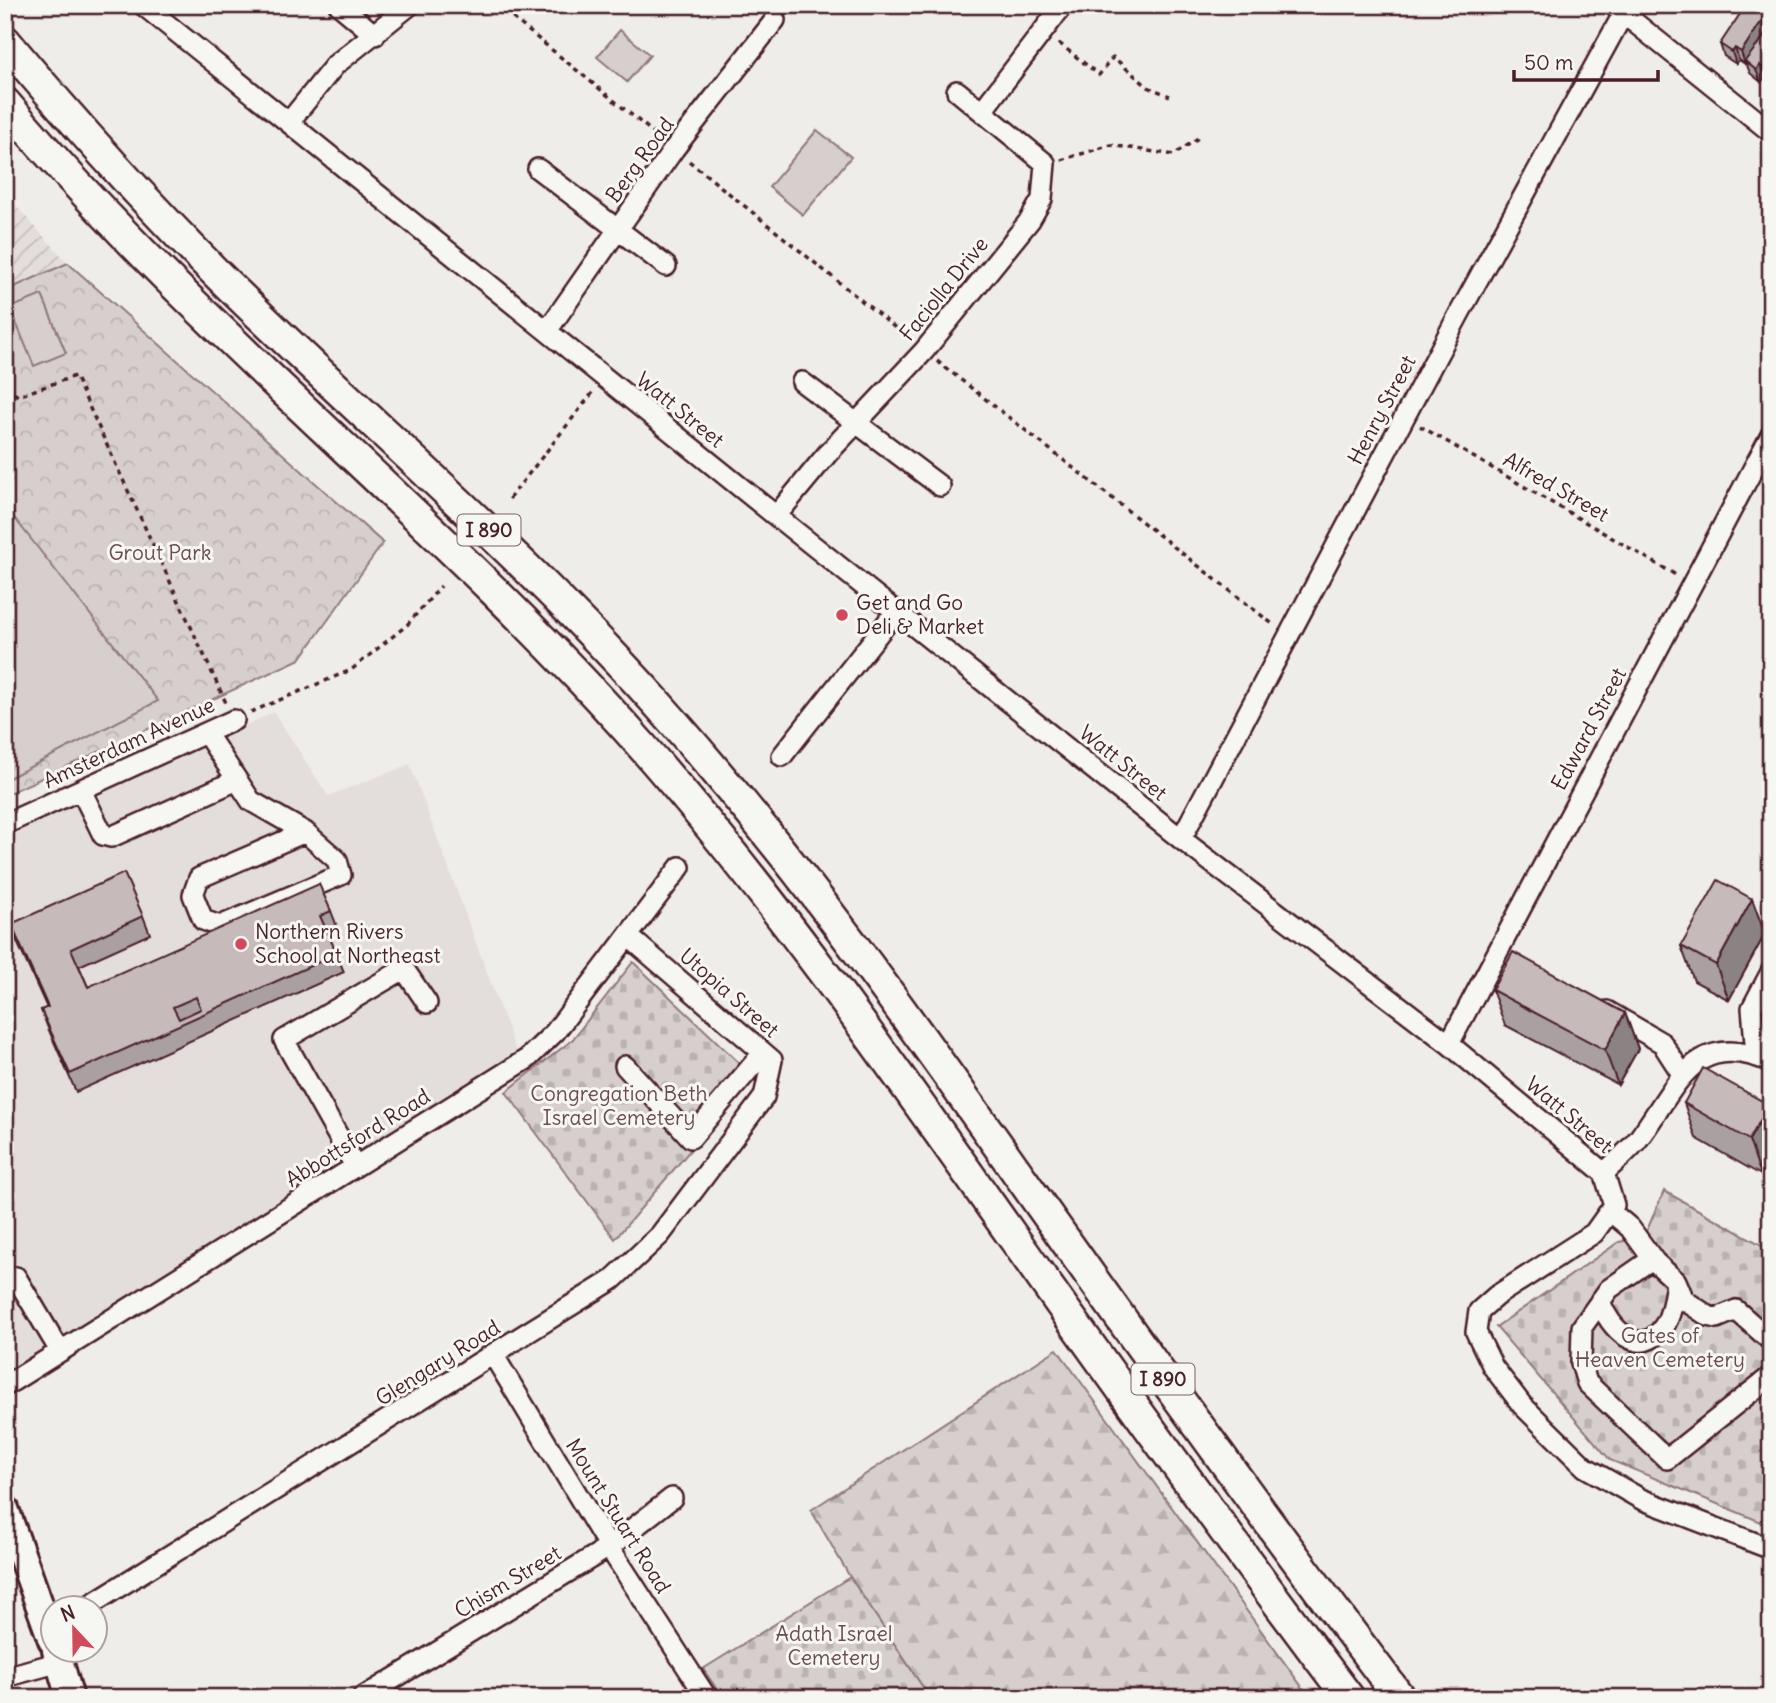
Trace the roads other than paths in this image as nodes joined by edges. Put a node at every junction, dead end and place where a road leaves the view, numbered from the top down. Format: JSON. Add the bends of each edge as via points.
{"nodes":[{"id":1,"x":143,"y":5,"type":"edge"},
{"id":2,"x":339,"y":5,"type":"edge"},
{"id":3,"x":410,"y":5,"type":"edge"},
{"id":4,"x":1063,"y":5,"type":"edge"},
{"id":5,"x":1621,"y":8,"type":"edge"},
{"id":6,"x":775,"y":20,"type":"dead end"},
{"id":7,"x":376,"y":35,"type":"junction"},
{"id":8,"x":5,"y":41,"type":"edge"},
{"id":9,"x":957,"y":91,"type":"dead end"},
{"id":10,"x":5,"y":103,"type":"edge"},
{"id":11,"x":982,"y":111,"type":"junction"},
{"id":12,"x":290,"y":121,"type":"junction"},
{"id":13,"x":1771,"y":132,"type":"edge"},
{"id":14,"x":538,"y":169,"type":"dead end"},
{"id":15,"x":617,"y":231,"type":"junction"},
{"id":16,"x":666,"y":266,"type":"dead end"},
{"id":17,"x":547,"y":331,"type":"junction"},
{"id":18,"x":802,"y":382,"type":"dead end"},
{"id":19,"x":855,"y":423,"type":"junction"},
{"id":20,"x":1771,"y":435,"type":"edge"},
{"id":21,"x":940,"y":486,"type":"dead end"},
{"id":22,"x":776,"y":516,"type":"junction"},
{"id":23,"x":897,"y":610,"type":"junction"},
{"id":24,"x":234,"y":720,"type":"road end"},
{"id":25,"x":206,"y":733,"type":"junction"},
{"id":26,"x":782,"y":756,"type":"dead end"},
{"id":27,"x":237,"y":780,"type":"junction"},
{"id":28,"x":81,"y":790,"type":"junction"},
{"id":29,"x":5,"y":824,"type":"edge"},
{"id":30,"x":305,"y":832,"type":"junction"},
{"id":31,"x":1181,"y":839,"type":"junction"},
{"id":32,"x":680,"y":867,"type":"dead end"},
{"id":33,"x":628,"y":936,"type":"junction"},
{"id":34,"x":1771,"y":972,"type":"edge"},
{"id":35,"x":427,"y":1003,"type":"dead end"},
{"id":36,"x":1595,"y":1005,"type":"edge"},
{"id":37,"x":1448,"y":1044,"type":"junction"},
{"id":38,"x":763,"y":1053,"type":"junction"},
{"id":39,"x":1763,"y":1059,"type":"edge"},
{"id":40,"x":625,"y":1066,"type":"dead end"},
{"id":41,"x":1682,"y":1074,"type":"junction"},
{"id":42,"x":764,"y":1097,"type":"joint"},
{"id":43,"x":355,"y":1166,"type":"junction"},
{"id":44,"x":1604,"y":1174,"type":"junction"},
{"id":45,"x":1610,"y":1211,"type":"junction"},
{"id":46,"x":1652,"y":1259,"type":"junction"},
{"id":47,"x":5,"y":1281,"type":"edge"},
{"id":48,"x":1676,"y":1281,"type":"junction"},
{"id":49,"x":1600,"y":1301,"type":"junction"},
{"id":50,"x":1771,"y":1341,"type":"edge"},
{"id":51,"x":60,"y":1351,"type":"junction"},
{"id":52,"x":494,"y":1356,"type":"junction"},
{"id":53,"x":1771,"y":1376,"type":"edge"},
{"id":54,"x":5,"y":1386,"type":"edge"},
{"id":55,"x":672,"y":1498,"type":"dead end"},
{"id":56,"x":5,"y":1509,"type":"edge"},
{"id":57,"x":10,"y":1536,"type":"edge"},
{"id":58,"x":608,"y":1547,"type":"junction"},
{"id":59,"x":1771,"y":1549,"type":"edge"},
{"id":60,"x":108,"y":1594,"type":"edge"},
{"id":61,"x":38,"y":1603,"type":"edge"},
{"id":62,"x":38,"y":1653,"type":"edge"},
{"id":63,"x":60,"y":1664,"type":"edge"},
{"id":64,"x":5,"y":1677,"type":"edge"},
{"id":65,"x":70,"y":1698,"type":"edge"},
{"id":66,"x":362,"y":1698,"type":"edge"},
{"id":67,"x":707,"y":1698,"type":"edge"},
{"id":68,"x":1349,"y":1698,"type":"edge"},
{"id":69,"x":1400,"y":1698,"type":"edge"}],
"edges":[{"from":1,"to":12,"type":"street","name":"Watt Street"},
{"from":2,"to":7,"type":"street"},
{"from":3,"to":7,"type":"street"},
{"from":4,"to":11,"type":"street"},
{"from":5,"to":13,"type":"street"},
{"from":5,"to":31,"type":"street","name":"Henry Street"},
{"from":6,"to":15,"type":"street","name":"Berg Road","via":[[674,149]]},
{"from":7,"to":12,"type":"street","via":[[335,65]]},
{"from":8,"to":69,"type":"highway","number":"I 890","via":[[123,176],[219,276],[575,615],[761,824],[847,933],[1190,1417]]},
{"from":9,"to":11,"type":"street"},
{"from":10,"to":68,"type":"highway","number":"I 890","via":[[93,204],[191,304],[546,643],[723,841],[815,957],[1157,1441]]},
{"from":11,"to":19,"type":"street","name":"Faciolla Drive","via":[[1045,163],[1042,199],[924,351]]},
{"from":12,"to":17,"type":"street","name":"Watt Street"},
{"from":14,"to":15,"type":"street"},
{"from":15,"to":16,"type":"street"},
{"from":15,"to":17,"type":"street","name":"Berg Road"},
{"from":17,"to":22,"type":"street","name":"Watt Street"},
{"from":18,"to":19,"type":"street"},
{"from":19,"to":21,"type":"street"},
{"from":19,"to":22,"type":"street","name":"Faciolla Drive"},
{"from":20,"to":37,"type":"street","name":"Edward Street","via":[[1690,583],[1503,956]]},
{"from":22,"to":23,"type":"street","name":"Watt Street"},
{"from":23,"to":26,"type":"street"},
{"from":23,"to":31,"type":"street","name":"Watt Street"},
{"from":24,"to":25,"type":"street","name":"Amsterdam Avenue"},
{"from":25,"to":27,"type":"street"},
{"from":25,"to":28,"type":"street","name":"Amsterdam Avenue"},
{"from":27,"to":28,"type":"street","via":[[111,837],[103,835]]},
{"from":27,"to":30,"type":"street","via":[[251,801]]},
{"from":28,"to":29,"type":"street","name":"Amsterdam Avenue"},
{"from":30,"to":30,"type":"street","via":[[337,860],[341,875],[220,926],[203,920],[193,895],[199,878]]},
{"from":31,"to":37,"type":"street","name":"Watt Street"},
{"from":32,"to":33,"type":"street","name":"Abbottsford Road"},
{"from":33,"to":38,"type":"street","name":"Utopia Street"},
{"from":33,"to":43,"type":"street","name":"Abbottsford Road","via":[[555,1032],[527,1059]]},
{"from":34,"to":39,"type":"street","via":[[1752,1008]]},
{"from":35,"to":43,"type":"street","via":[[404,969],[284,1040]]},
{"from":36,"to":41,"type":"street","via":[[1662,1043]]},
{"from":37,"to":44,"type":"street","name":"Watt Street"},
{"from":38,"to":40,"type":"street","via":[[691,1138]]},
{"from":38,"to":42,"type":"street","name":"Utopia Street","via":[[772,1060]]},
{"from":39,"to":41,"type":"street","via":[[1734,1050],[1709,1056]]},
{"from":41,"to":44,"type":"street","via":[[1637,1140]]},
{"from":42,"to":52,"type":"street","name":"Glengary Road","via":[[660,1236],[612,1280]]},
{"from":43,"to":51,"type":"street","name":"Abbottsford Road"},
{"from":44,"to":45,"type":"street","name":"Watt Street","via":[[1614,1205]]},
{"from":45,"to":46,"type":"street","via":[[1630,1228]]},
{"from":45,"to":59,"type":"street","via":[[1594,1233],[1479,1311],[1476,1332],[1493,1367],[1522,1405],[1585,1467],[1641,1499]]},
{"from":46,"to":48,"type":"street"},
{"from":46,"to":49,"type":"street","via":[[1609,1289]]},
{"from":47,"to":51,"type":"street","via":[[16,1277]]},
{"from":48,"to":49,"type":"street","via":[[1664,1326],[1648,1338],[1630,1340],[1616,1332]]},
{"from":48,"to":50,"type":"street","via":[[1684,1300],[1708,1316],[1717,1318],[1736,1310]]},
{"from":49,"to":53,"type":"street","via":[[1582,1327],[1581,1363],[1587,1383],[1667,1459]]},
{"from":51,"to":54,"type":"street","name":"Abbottsford Road"},
{"from":52,"to":58,"type":"street","name":"Mount Stuart Road"},
{"from":52,"to":60,"type":"street","name":"Glengary Road"},
{"from":55,"to":58,"type":"street","name":"Chism Street"},
{"from":56,"to":57,"type":"main road"},
{"from":57,"to":61,"type":"main road"},
{"from":58,"to":66,"type":"street","name":"Chism Street"},
{"from":58,"to":67,"type":"street","name":"Mount Stuart Road"},
{"from":62,"to":64,"type":"street"},
{"from":63,"to":65,"type":"main road"}]}
